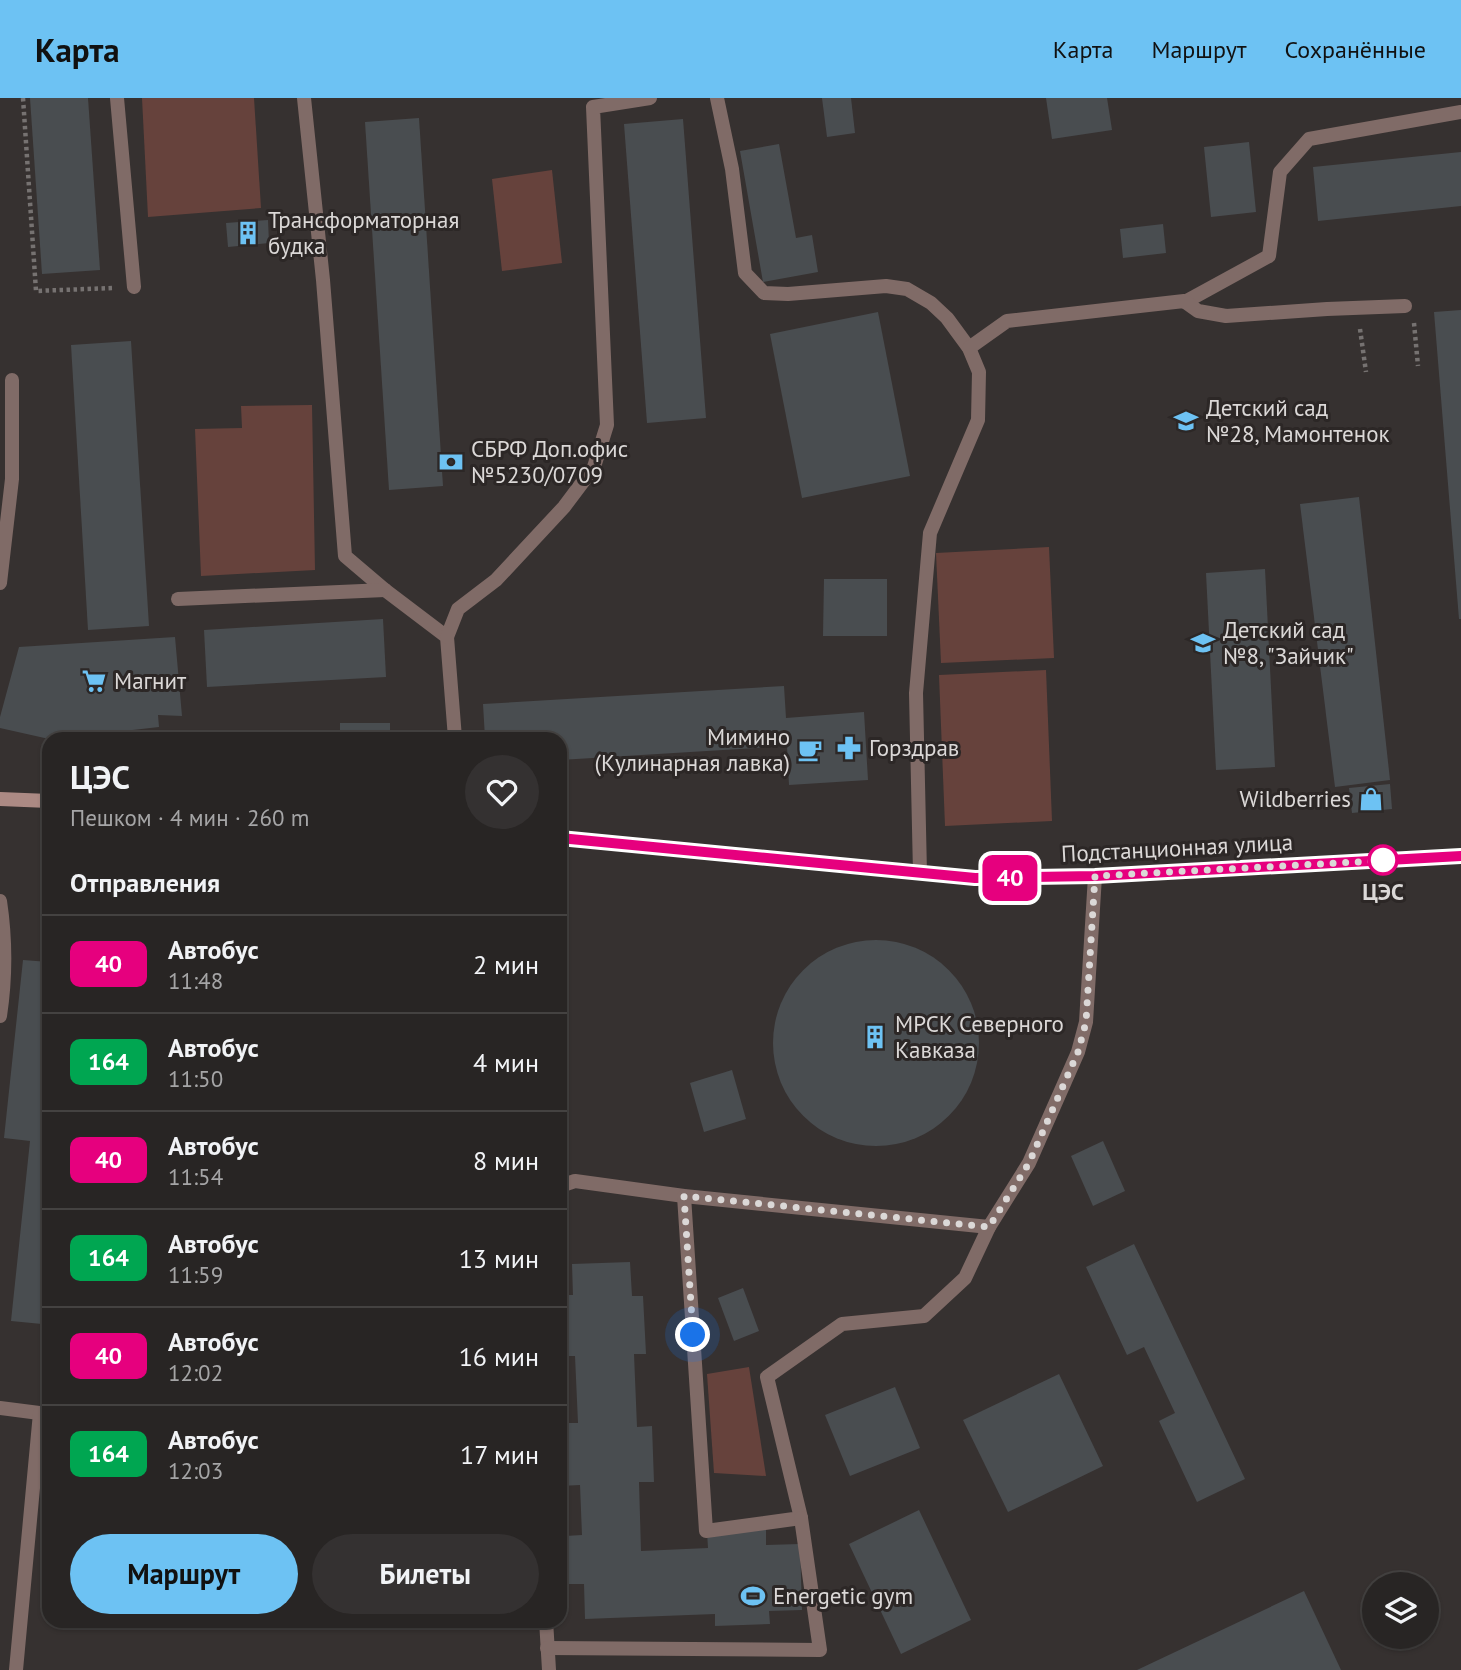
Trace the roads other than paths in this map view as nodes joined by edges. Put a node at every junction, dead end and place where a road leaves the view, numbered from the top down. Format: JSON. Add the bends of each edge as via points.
{"nodes":[{"id":1,"x":117,"y":98,"type":"edge"},
{"id":2,"x":304,"y":98,"type":"edge"},
{"id":3,"x":650,"y":98,"type":"edge"},
{"id":4,"x":717,"y":98,"type":"edge"},
{"id":5,"x":1461,"y":112,"type":"edge"},
{"id":6,"x":134,"y":287,"type":"road end"},
{"id":7,"x":1185,"y":302,"type":"junction"},
{"id":8,"x":1409,"y":312,"type":"road end"},
{"id":9,"x":969,"y":348,"type":"junction"},
{"id":10,"x":12,"y":380,"type":"dead end"},
{"id":11,"x":0,"y":583,"type":"edge"},
{"id":12,"x":385,"y":590,"type":"junction"},
{"id":13,"x":178,"y":599,"type":"dead end"},
{"id":14,"x":447,"y":637,"type":"junction"},
{"id":15,"x":455,"y":732,"type":"edge"},
{"id":16,"x":0,"y":799,"type":"edge"},
{"id":17,"x":42,"y":801,"type":"edge"},
{"id":18,"x":567,"y":839,"type":"edge"},
{"id":19,"x":1461,"y":856,"type":"edge"},
{"id":20,"x":920,"y":873,"type":"junction"},
{"id":21,"x":1095,"y":876,"type":"junction"},
{"id":22,"x":0,"y":901,"type":"edge"},
{"id":23,"x":0,"y":1016,"type":"edge"},
{"id":24,"x":567,"y":1184,"type":"edge"},
{"id":25,"x":684,"y":1196,"type":"junction"},
{"id":26,"x":989,"y":1227,"type":"junction"},
{"id":27,"x":0,"y":1408,"type":"edge"},
{"id":28,"x":42,"y":1414,"type":"edge"},
{"id":29,"x":42,"y":1432,"type":"edge"},
{"id":30,"x":801,"y":1518,"type":"junction"},
{"id":31,"x":546,"y":1628,"type":"edge"},
{"id":32,"x":547,"y":1648,"type":"junction"},
{"id":33,"x":16,"y":1670,"type":"edge"},
{"id":34,"x":549,"y":1670,"type":"edge"}],
"edges":[{"from":1,"to":6,"type":"lane"},
{"from":2,"to":12,"type":"lane","via":[[345,556]]},
{"from":3,"to":14,"type":"lane","via":[[593,107],[607,425],[594,467],[564,507],[496,580],[457,609]]},
{"from":4,"to":9,"type":"lane","via":[[732,169],[745,273],[764,293],[886,286],[907,289],[947,318]]},
{"from":5,"to":7,"type":"lane","via":[[1310,139],[1280,172],[1269,256]]},
{"from":7,"to":8,"type":"lane","via":[[1198,311],[1226,316],[1357,308]]},
{"from":7,"to":9,"type":"lane","via":[[1007,321]]},
{"from":9,"to":20,"type":"lane","via":[[979,372],[978,420],[930,533],[916,693]]},
{"from":10,"to":11,"type":"lane","via":[[12,479]]},
{"from":12,"to":13,"type":"lane"},
{"from":12,"to":14,"type":"lane"},
{"from":14,"to":15,"type":"lane"},
{"from":16,"to":17,"type":"street"},
{"from":18,"to":20,"type":"street","name":"Подстанционная улица"},
{"from":19,"to":21,"type":"street","name":"Подстанционная улица"},
{"from":20,"to":21,"type":"street","name":"Подстанционная улица","via":[[975,878]]},
{"from":21,"to":26,"type":"lane","via":[[1086,1022],[1078,1052],[1029,1163]]},
{"from":22,"to":23,"type":"lane","via":[[6,940]]},
{"from":24,"to":25,"type":"lane"},
{"from":25,"to":26,"type":"lane"},
{"from":25,"to":30,"type":"lane","via":[[706,1531]]},
{"from":26,"to":30,"type":"lane","via":[[965,1278],[924,1316],[842,1324],[767,1377]]},
{"from":27,"to":28,"type":"lane"},
{"from":29,"to":33,"type":"lane"},
{"from":30,"to":32,"type":"lane","via":[[820,1650]]},
{"from":31,"to":32,"type":"lane"},
{"from":32,"to":34,"type":"lane"}]}
